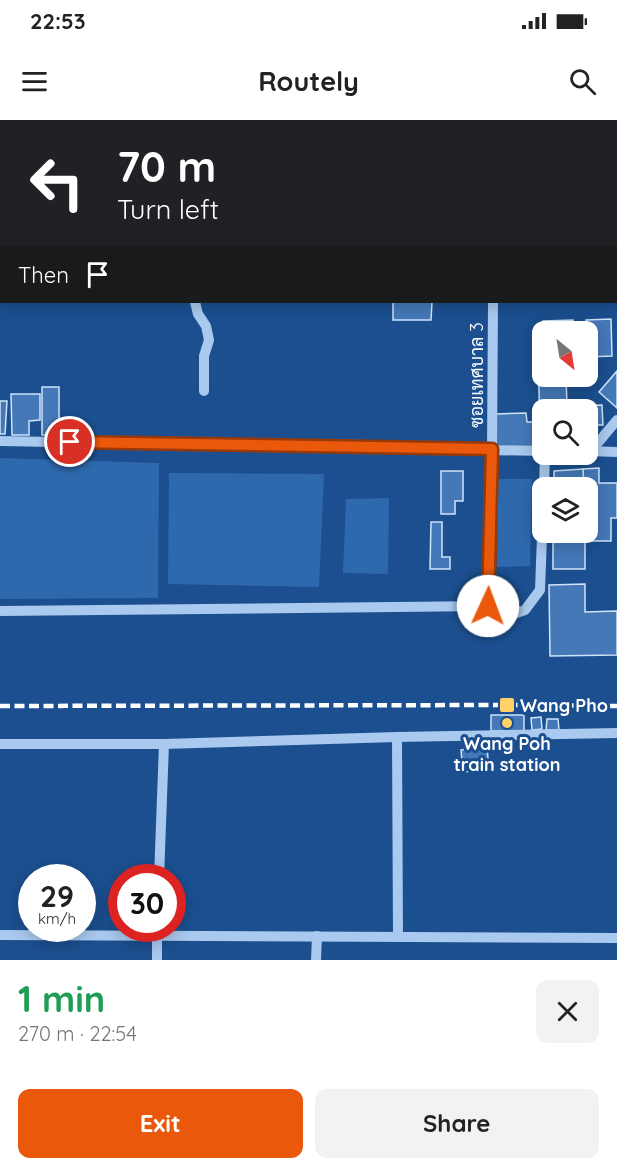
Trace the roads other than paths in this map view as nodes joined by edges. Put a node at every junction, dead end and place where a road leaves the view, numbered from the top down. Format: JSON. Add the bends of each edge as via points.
{"nodes":[{"id":1,"x":195,"y":303,"type":"edge"},
{"id":2,"x":493,"y":303,"type":"edge"},
{"id":3,"x":204,"y":391,"type":"dead end"},
{"id":4,"x":617,"y":420,"type":"edge"},
{"id":5,"x":0,"y":441,"type":"edge"},
{"id":6,"x":598,"y":441,"type":"edge"},
{"id":7,"x":492,"y":449,"type":"junction"},
{"id":8,"x":598,"y":451,"type":"edge"},
{"id":9,"x":532,"y":452,"type":"edge"},
{"id":10,"x":617,"y":452,"type":"edge"},
{"id":11,"x":542,"y":543,"type":"edge"},
{"id":12,"x":488,"y":606,"type":"junction"},
{"id":13,"x":0,"y":611,"type":"edge"},
{"id":14,"x":617,"y":733,"type":"edge"},
{"id":15,"x":398,"y":737,"type":"junction"},
{"id":16,"x":0,"y":744,"type":"edge"},
{"id":17,"x":164,"y":744,"type":"junction"},
{"id":18,"x":160,"y":864,"type":"edge"},
{"id":19,"x":108,"y":933,"type":"edge"},
{"id":20,"x":186,"y":933,"type":"edge"},
{"id":21,"x":0,"y":935,"type":"edge"},
{"id":22,"x":317,"y":936,"type":"junction"},
{"id":23,"x":398,"y":937,"type":"junction"},
{"id":24,"x":617,"y":938,"type":"edge"},
{"id":25,"x":157,"y":942,"type":"edge"},
{"id":26,"x":157,"y":960,"type":"edge"},
{"id":27,"x":316,"y":960,"type":"edge"}],
"edges":[{"from":1,"to":3,"type":"street","via":[[208,340]]},
{"from":2,"to":7,"type":"street","name":"ซอยเทศบาล 3"},
{"from":4,"to":6,"type":"street"},
{"from":5,"to":7,"type":"street"},
{"from":7,"to":9,"type":"street"},
{"from":7,"to":12,"type":"street","name":"ซอยเทศบาล 3"},
{"from":8,"to":10,"type":"street"},
{"from":11,"to":12,"type":"street","via":[[540,590],[525,610],[502,618]]},
{"from":12,"to":13,"type":"street"},
{"from":14,"to":15,"type":"street"},
{"from":15,"to":17,"type":"street"},
{"from":15,"to":23,"type":"street"},
{"from":16,"to":17,"type":"street"},
{"from":17,"to":18,"type":"street"},
{"from":19,"to":21,"type":"street"},
{"from":20,"to":22,"type":"street"},
{"from":22,"to":23,"type":"street"},
{"from":22,"to":27,"type":"street"},
{"from":23,"to":24,"type":"street"},
{"from":25,"to":26,"type":"street"}]}
